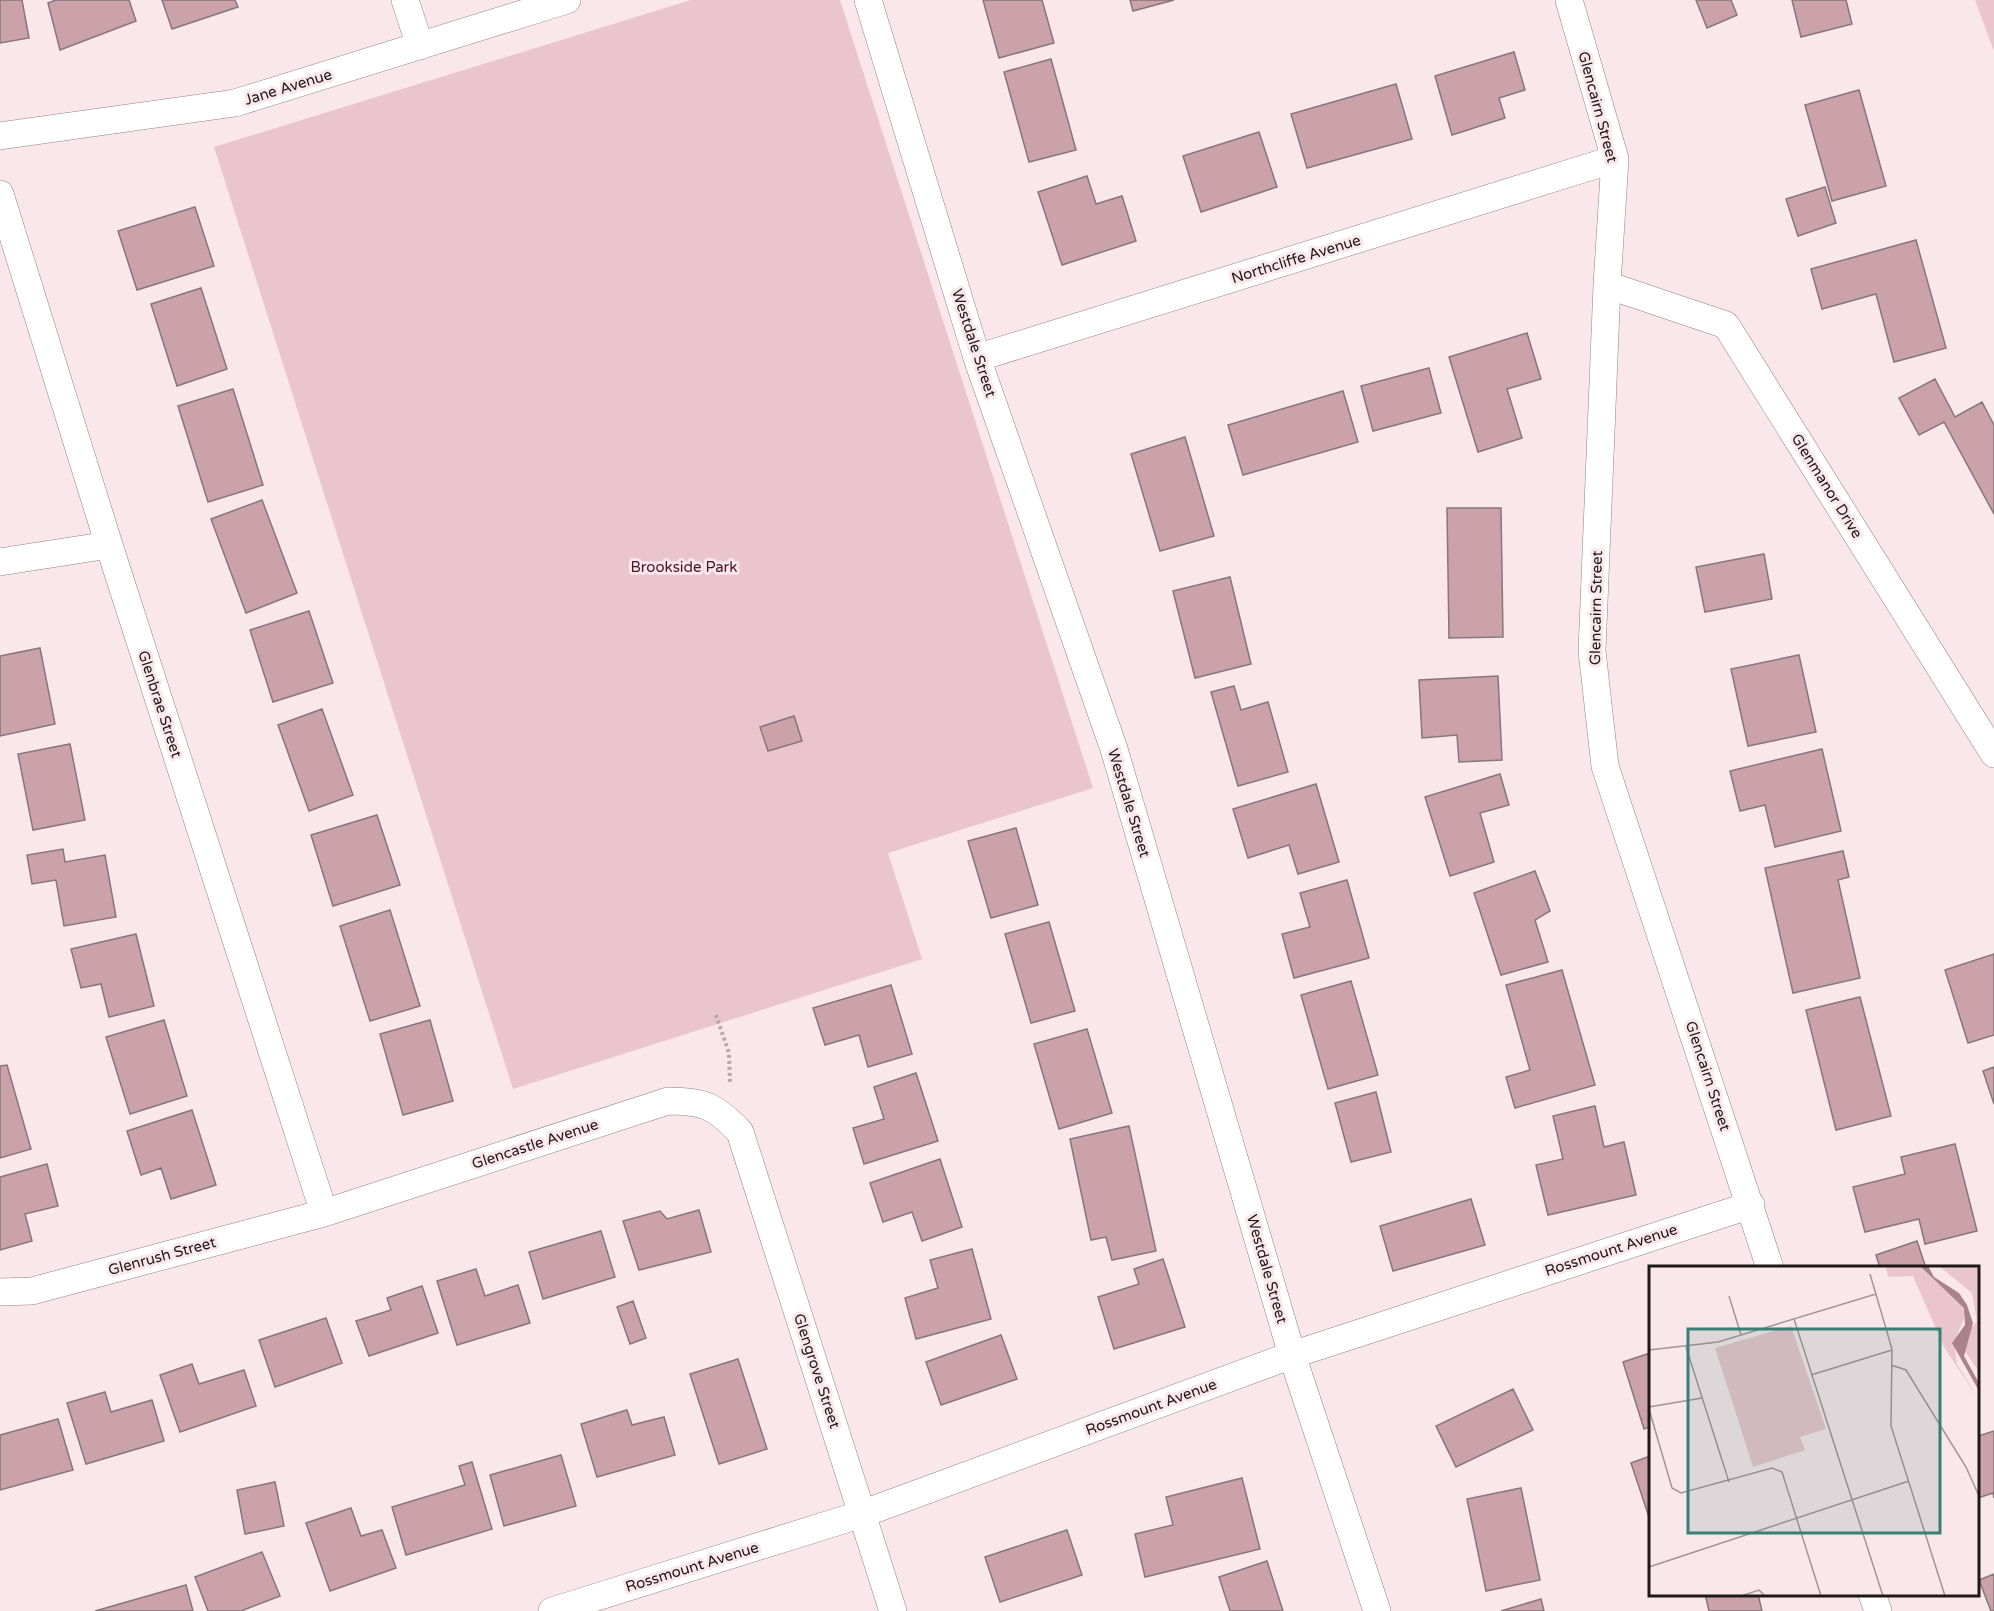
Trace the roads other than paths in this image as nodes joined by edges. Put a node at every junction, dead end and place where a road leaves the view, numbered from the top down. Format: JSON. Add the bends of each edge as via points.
{"nodes":[{"id":1,"x":405,"y":0,"type":"edge"},
{"id":2,"x":567,"y":0,"type":"edge"},
{"id":3,"x":868,"y":0,"type":"edge"},
{"id":4,"x":1569,"y":0,"type":"edge"},
{"id":5,"x":420,"y":45,"type":"junction"},
{"id":6,"x":0,"y":136,"type":"edge"},
{"id":7,"x":1615,"y":159,"type":"junction"},
{"id":8,"x":0,"y":194,"type":"edge"},
{"id":9,"x":1607,"y":285,"type":"junction"},
{"id":10,"x":977,"y":358,"type":"junction"},
{"id":11,"x":108,"y":545,"type":"junction"},
{"id":12,"x":0,"y":562,"type":"edge"},
{"id":13,"x":1994,"y":754,"type":"edge"},
{"id":14,"x":732,"y":1123,"type":"joint"},
{"id":15,"x":1751,"y":1205,"type":"junction"},
{"id":16,"x":324,"y":1213,"type":"junction"},
{"id":17,"x":1769,"y":1266,"type":"edge"},
{"id":18,"x":0,"y":1292,"type":"edge"},
{"id":19,"x":1292,"y":1355,"type":"junction"},
{"id":20,"x":862,"y":1514,"type":"junction"},
{"id":21,"x":1873,"y":1596,"type":"edge"},
{"id":22,"x":552,"y":1611,"type":"edge"},
{"id":23,"x":893,"y":1611,"type":"edge"},
{"id":24,"x":1377,"y":1611,"type":"edge"},
{"id":25,"x":1878,"y":1611,"type":"edge"}],
"edges":[{"from":1,"to":5,"type":"street"},
{"from":2,"to":5,"type":"street","name":"Jane Avenue"},
{"from":3,"to":10,"type":"street","name":"Westdale Street"},
{"from":4,"to":7,"type":"street","name":"Glencairn Street"},
{"from":5,"to":6,"type":"street","name":"Jane Avenue","via":[[235,103]]},
{"from":7,"to":9,"type":"street","name":"Glencairn Street"},
{"from":7,"to":10,"type":"street","name":"Northcliffe Avenue"},
{"from":8,"to":11,"type":"street","name":"Glenbrae Street"},
{"from":9,"to":13,"type":"street","name":"Glenmanor Drive","via":[[1726,325]]},
{"from":9,"to":15,"type":"street","name":"Glencairn Street","via":[[1592,651],[1605,766]]},
{"from":10,"to":19,"type":"street","name":"Westdale Street","via":[[1114,749]]},
{"from":11,"to":12,"type":"street"},
{"from":11,"to":16,"type":"street","name":"Glenbrae Street"},
{"from":14,"to":16,"type":"street","name":"Glencastle Avenue","via":[[694,1101],[668,1101]]},
{"from":14,"to":20,"type":"street","name":"Glengrove Street"},
{"from":15,"to":17,"type":"street","name":"Glencairn Street"},
{"from":15,"to":19,"type":"street","name":"Rossmount Avenue"},
{"from":16,"to":18,"type":"street","name":"Glenrush Street","via":[[32,1291]]},
{"from":19,"to":20,"type":"street","name":"Rossmount Avenue"},
{"from":19,"to":24,"type":"street","name":"Westdale Street"},
{"from":20,"to":22,"type":"street","name":"Rossmount Avenue"},
{"from":20,"to":23,"type":"street","name":"Glengrove Street"},
{"from":21,"to":25,"type":"street"}]}
